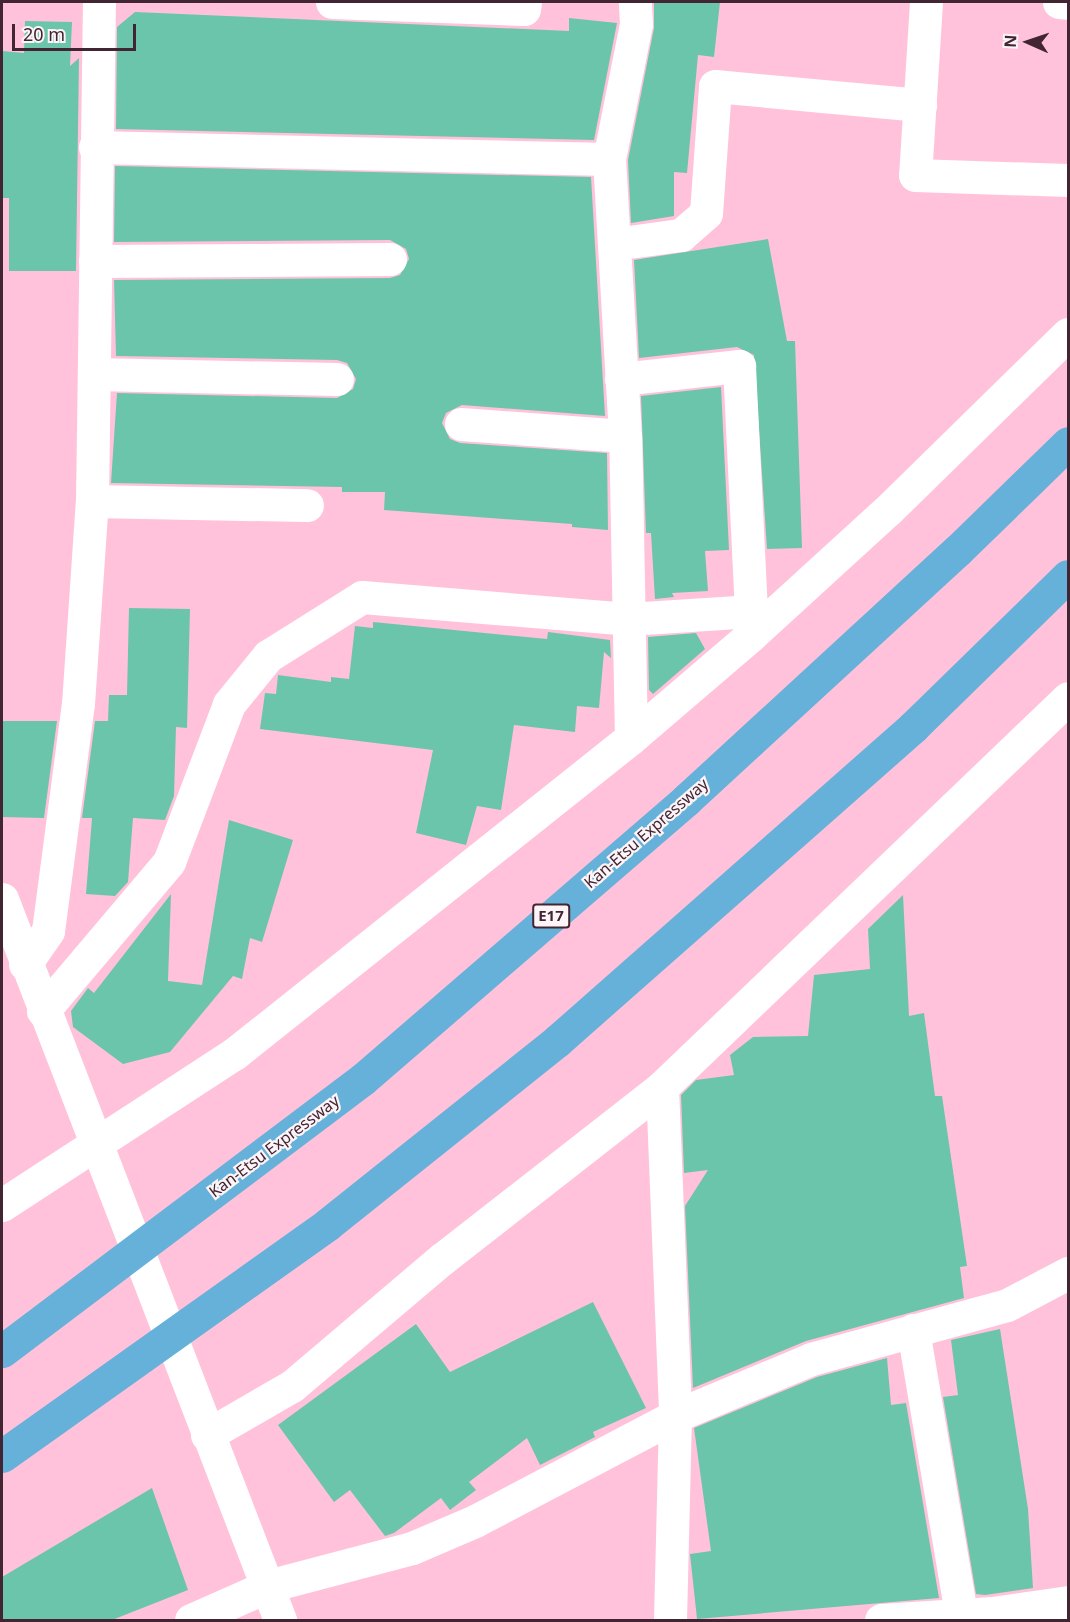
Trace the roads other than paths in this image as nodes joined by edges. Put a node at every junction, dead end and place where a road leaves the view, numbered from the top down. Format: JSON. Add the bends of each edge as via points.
{"nodes":[{"id":1,"x":99,"y":2,"type":"edge"},
{"id":2,"x":332,"y":2,"type":"edge"},
{"id":3,"x":365,"y":2,"type":"edge"},
{"id":4,"x":525,"y":2,"type":"edge"},
{"id":5,"x":636,"y":2,"type":"edge"},
{"id":6,"x":926,"y":2,"type":"edge"},
{"id":7,"x":1059,"y":2,"type":"edge"},
{"id":8,"x":1068,"y":3,"type":"edge"},
{"id":9,"x":920,"y":105,"type":"junction"},
{"id":10,"x":95,"y":147,"type":"junction"},
{"id":11,"x":609,"y":159,"type":"junction"},
{"id":12,"x":1068,"y":180,"type":"edge"},
{"id":13,"x":614,"y":244,"type":"junction"},
{"id":14,"x":390,"y":259,"type":"dead end"},
{"id":15,"x":95,"y":261,"type":"junction"},
{"id":16,"x":1068,"y":334,"type":"edge"},
{"id":17,"x":94,"y":374,"type":"junction"},
{"id":18,"x":337,"y":379,"type":"dead end"},
{"id":19,"x":621,"y":379,"type":"junction"},
{"id":20,"x":460,"y":424,"type":"dead end"},
{"id":21,"x":625,"y":436,"type":"junction"},
{"id":22,"x":1068,"y":443,"type":"edge"},
{"id":23,"x":92,"y":501,"type":"junction"},
{"id":24,"x":307,"y":505,"type":"dead end"},
{"id":25,"x":1068,"y":576,"type":"edge"},
{"id":26,"x":628,"y":619,"type":"junction"},
{"id":27,"x":752,"y":623,"type":"junction"},
{"id":28,"x":1068,"y":698,"type":"edge"},
{"id":29,"x":631,"y":738,"type":"junction"},
{"id":30,"x":2,"y":899,"type":"edge"},
{"id":31,"x":26,"y":964,"type":"junction"},
{"id":32,"x":43,"y":1011,"type":"junction"},
{"id":33,"x":662,"y":1087,"type":"junction"},
{"id":34,"x":97,"y":1140,"type":"junction"},
{"id":35,"x":2,"y":1205,"type":"edge"},
{"id":36,"x":1068,"y":1273,"type":"edge"},
{"id":37,"x":914,"y":1330,"type":"junction"},
{"id":38,"x":2,"y":1351,"type":"edge"},
{"id":39,"x":675,"y":1416,"type":"junction"},
{"id":40,"x":207,"y":1435,"type":"junction"},
{"id":41,"x":2,"y":1456,"type":"edge"},
{"id":42,"x":268,"y":1586,"type":"junction"},
{"id":43,"x":1068,"y":1602,"type":"edge"},
{"id":44,"x":982,"y":1616,"type":"edge"},
{"id":45,"x":191,"y":1620,"type":"edge"},
{"id":46,"x":280,"y":1620,"type":"edge"},
{"id":47,"x":670,"y":1620,"type":"edge"},
{"id":48,"x":881,"y":1620,"type":"edge"}],
"edges":[{"from":1,"to":10,"type":"street"},
{"from":2,"to":3,"type":"street"},
{"from":3,"to":4,"type":"street","via":[[524,9]]},
{"from":5,"to":11,"type":"street","via":[[636,24]]},
{"from":6,"to":9,"type":"street"},
{"from":7,"to":8,"type":"street"},
{"from":9,"to":12,"type":"street","via":[[915,175]]},
{"from":9,"to":13,"type":"street","via":[[715,86],[706,213],[681,235]]},
{"from":10,"to":11,"type":"street"},
{"from":10,"to":15,"type":"street"},
{"from":11,"to":13,"type":"street"},
{"from":13,"to":19,"type":"street"},
{"from":14,"to":15,"type":"street"},
{"from":15,"to":17,"type":"street"},
{"from":16,"to":27,"type":"street","via":[[887,511]]},
{"from":17,"to":18,"type":"street"},
{"from":17,"to":23,"type":"street"},
{"from":19,"to":21,"type":"street"},
{"from":19,"to":27,"type":"street","via":[[739,366]]},
{"from":20,"to":21,"type":"street"},
{"from":21,"to":26,"type":"street"},
{"from":22,"to":38,"type":"highway","name":"Kan-Etsu Expressway","number":"E17","via":[[958,550],[686,800],[363,1079]]},
{"from":23,"to":24,"type":"street"},
{"from":23,"to":31,"type":"street","via":[[78,704],[48,931]]},
{"from":25,"to":41,"type":"highway","via":[[913,727],[557,1041],[328,1224]]},
{"from":26,"to":27,"type":"street"},
{"from":26,"to":29,"type":"street"},
{"from":26,"to":32,"type":"street","via":[[362,597],[268,656],[229,704],[169,862]]},
{"from":27,"to":29,"type":"street"},
{"from":28,"to":33,"type":"street"},
{"from":29,"to":34,"type":"street","via":[[234,1054]]},
{"from":30,"to":31,"type":"street"},
{"from":31,"to":32,"type":"street"},
{"from":32,"to":34,"type":"street"},
{"from":33,"to":39,"type":"street"},
{"from":33,"to":40,"type":"street","via":[[442,1259],[292,1386]]},
{"from":34,"to":35,"type":"street"},
{"from":34,"to":40,"type":"street"},
{"from":36,"to":37,"type":"street","via":[[1007,1305]]},
{"from":37,"to":39,"type":"street","via":[[811,1359]]},
{"from":37,"to":44,"type":"street"},
{"from":39,"to":42,"type":"street","via":[[475,1521],[412,1548]]},
{"from":39,"to":47,"type":"street"},
{"from":40,"to":42,"type":"street"},
{"from":42,"to":45,"type":"street"},
{"from":42,"to":46,"type":"street"},
{"from":43,"to":44,"type":"street"},
{"from":44,"to":48,"type":"street"}]}
